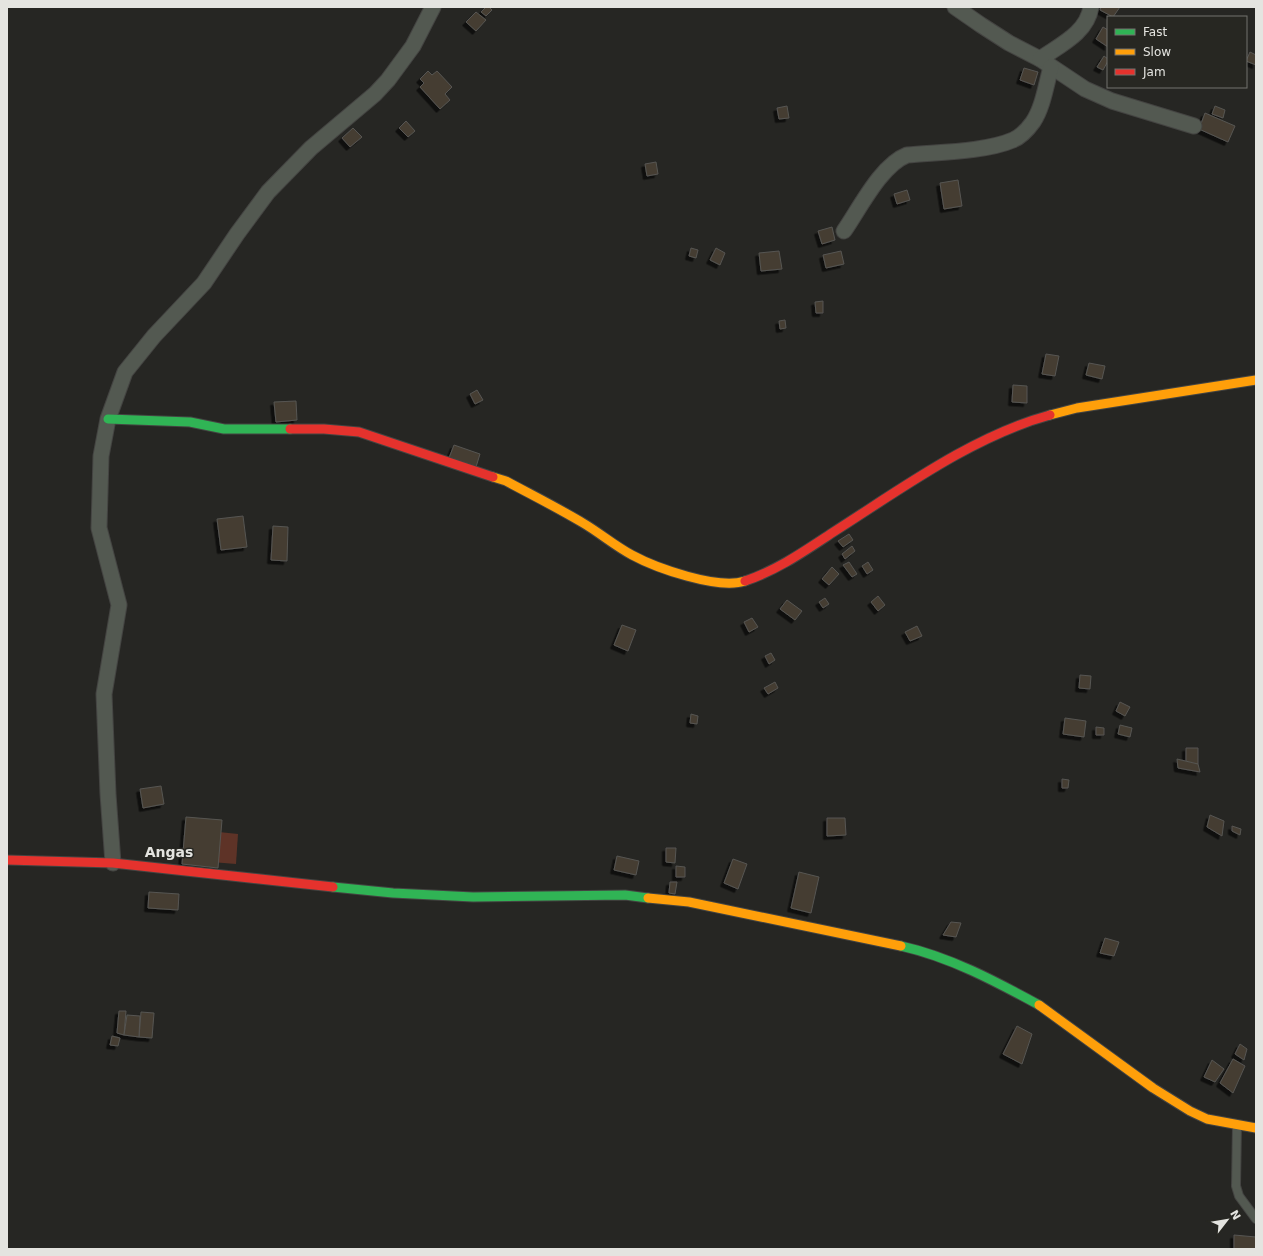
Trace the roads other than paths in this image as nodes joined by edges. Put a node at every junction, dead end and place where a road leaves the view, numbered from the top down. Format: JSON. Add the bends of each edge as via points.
{"nodes":[{"id":1,"x":433,"y":7,"type":"edge"},
{"id":2,"x":955,"y":7,"type":"edge"},
{"id":3,"x":1091,"y":7,"type":"edge"},
{"id":4,"x":1046,"y":63,"type":"junction"},
{"id":5,"x":1194,"y":126,"type":"dead end"},
{"id":6,"x":844,"y":231,"type":"dead end"},
{"id":7,"x":1256,"y":380,"type":"edge"},
{"id":8,"x":108,"y":419,"type":"junction"},
{"id":9,"x":7,"y":860,"type":"edge"},
{"id":10,"x":113,"y":862,"type":"junction"},
{"id":11,"x":1236,"y":1124,"type":"junction"},
{"id":12,"x":1256,"y":1128,"type":"edge"},
{"id":13,"x":1256,"y":1220,"type":"edge"}],
"edges":[{"from":1,"to":8,"type":"street","via":[[413,46],[388,80],[311,148],[268,192],[236,234],[204,284],[154,336],[125,372]]},
{"from":2,"to":4,"type":"street"},
{"from":3,"to":4,"type":"street","via":[[1090,17],[1080,31]]},
{"from":4,"to":5,"type":"street","via":[[1085,89],[1112,101]]},
{"from":4,"to":6,"type":"street","via":[[1040,108],[1034,122],[1025,131],[1013,140],[987,146],[898,158],[885,170]]},
{"from":7,"to":8,"type":"street","via":[[1077,408],[997,433],[912,480],[788,561],[758,577],[736,584],[707,581],[658,566],[632,555],[583,523],[506,480],[359,432],[324,429],[224,429],[190,422]]},
{"from":8,"to":10,"type":"street","via":[[102,456],[99,528],[119,605],[104,694]]},
{"from":9,"to":10,"type":"street"},
{"from":10,"to":11,"type":"street","via":[[393,893],[473,898],[626,895],[689,902],[911,948],[940,957],[997,982],[1042,1006],[1153,1088],[1190,1111],[1207,1118]]},
{"from":11,"to":12,"type":"street"},
{"from":11,"to":13,"type":"lane","via":[[1236,1186],[1239,1196]]}]}
